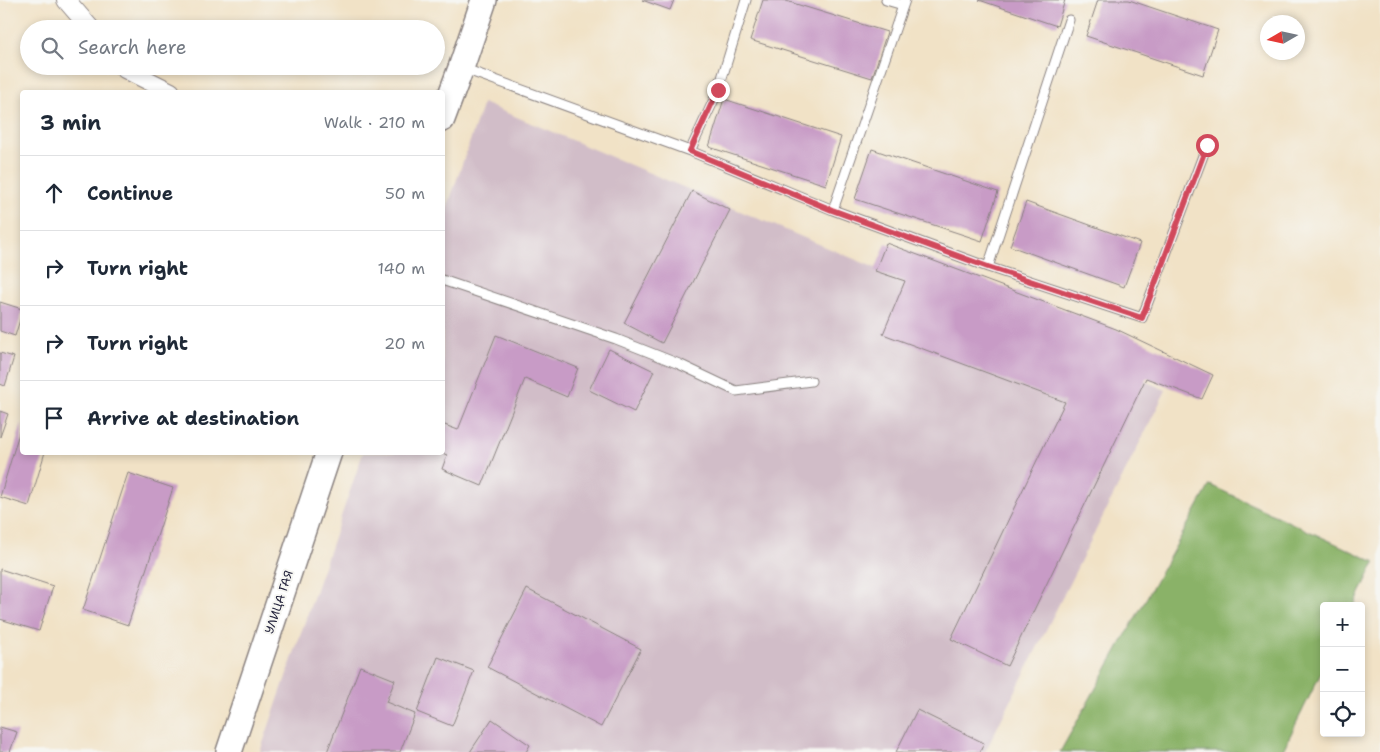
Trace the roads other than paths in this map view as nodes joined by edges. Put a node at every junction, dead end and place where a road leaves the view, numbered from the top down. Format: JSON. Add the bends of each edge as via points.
{"nodes":[{"id":1,"x":66,"y":0,"type":"edge"},
{"id":2,"x":484,"y":0,"type":"edge"},
{"id":3,"x":746,"y":0,"type":"edge"},
{"id":4,"x":886,"y":0,"type":"edge"},
{"id":5,"x":904,"y":3,"type":"edge"},
{"id":6,"x":83,"y":20,"type":"edge"},
{"id":7,"x":1069,"y":20,"type":"dead end"},
{"id":8,"x":461,"y":68,"type":"junction"},
{"id":9,"x":135,"y":75,"type":"edge"},
{"id":10,"x":167,"y":90,"type":"edge"},
{"id":11,"x":445,"y":110,"type":"edge"},
{"id":12,"x":1207,"y":145,"type":"dead end"},
{"id":13,"x":690,"y":151,"type":"junction"},
{"id":14,"x":832,"y":210,"type":"junction"},
{"id":15,"x":988,"y":267,"type":"junction"},
{"id":16,"x":445,"y":281,"type":"edge"},
{"id":17,"x":811,"y":381,"type":"dead end"},
{"id":18,"x":328,"y":455,"type":"edge"},
{"id":19,"x":229,"y":752,"type":"edge"}],
"edges":[{"from":1,"to":6,"type":"street"},
{"from":2,"to":8,"type":"main road"},
{"from":3,"to":13,"type":"lane","via":[[718,90]]},
{"from":4,"to":5,"type":"lane"},
{"from":5,"to":14,"type":"lane"},
{"from":7,"to":15,"type":"lane"},
{"from":8,"to":11,"type":"main road"},
{"from":8,"to":13,"type":"lane"},
{"from":9,"to":10,"type":"street"},
{"from":12,"to":15,"type":"lane","via":[[1142,318]]},
{"from":13,"to":14,"type":"lane"},
{"from":14,"to":15,"type":"lane"},
{"from":16,"to":17,"type":"lane","via":[[616,339],[736,391]]},
{"from":18,"to":19,"type":"main road","name":"УЛИЦА ГАЯ"}]}
